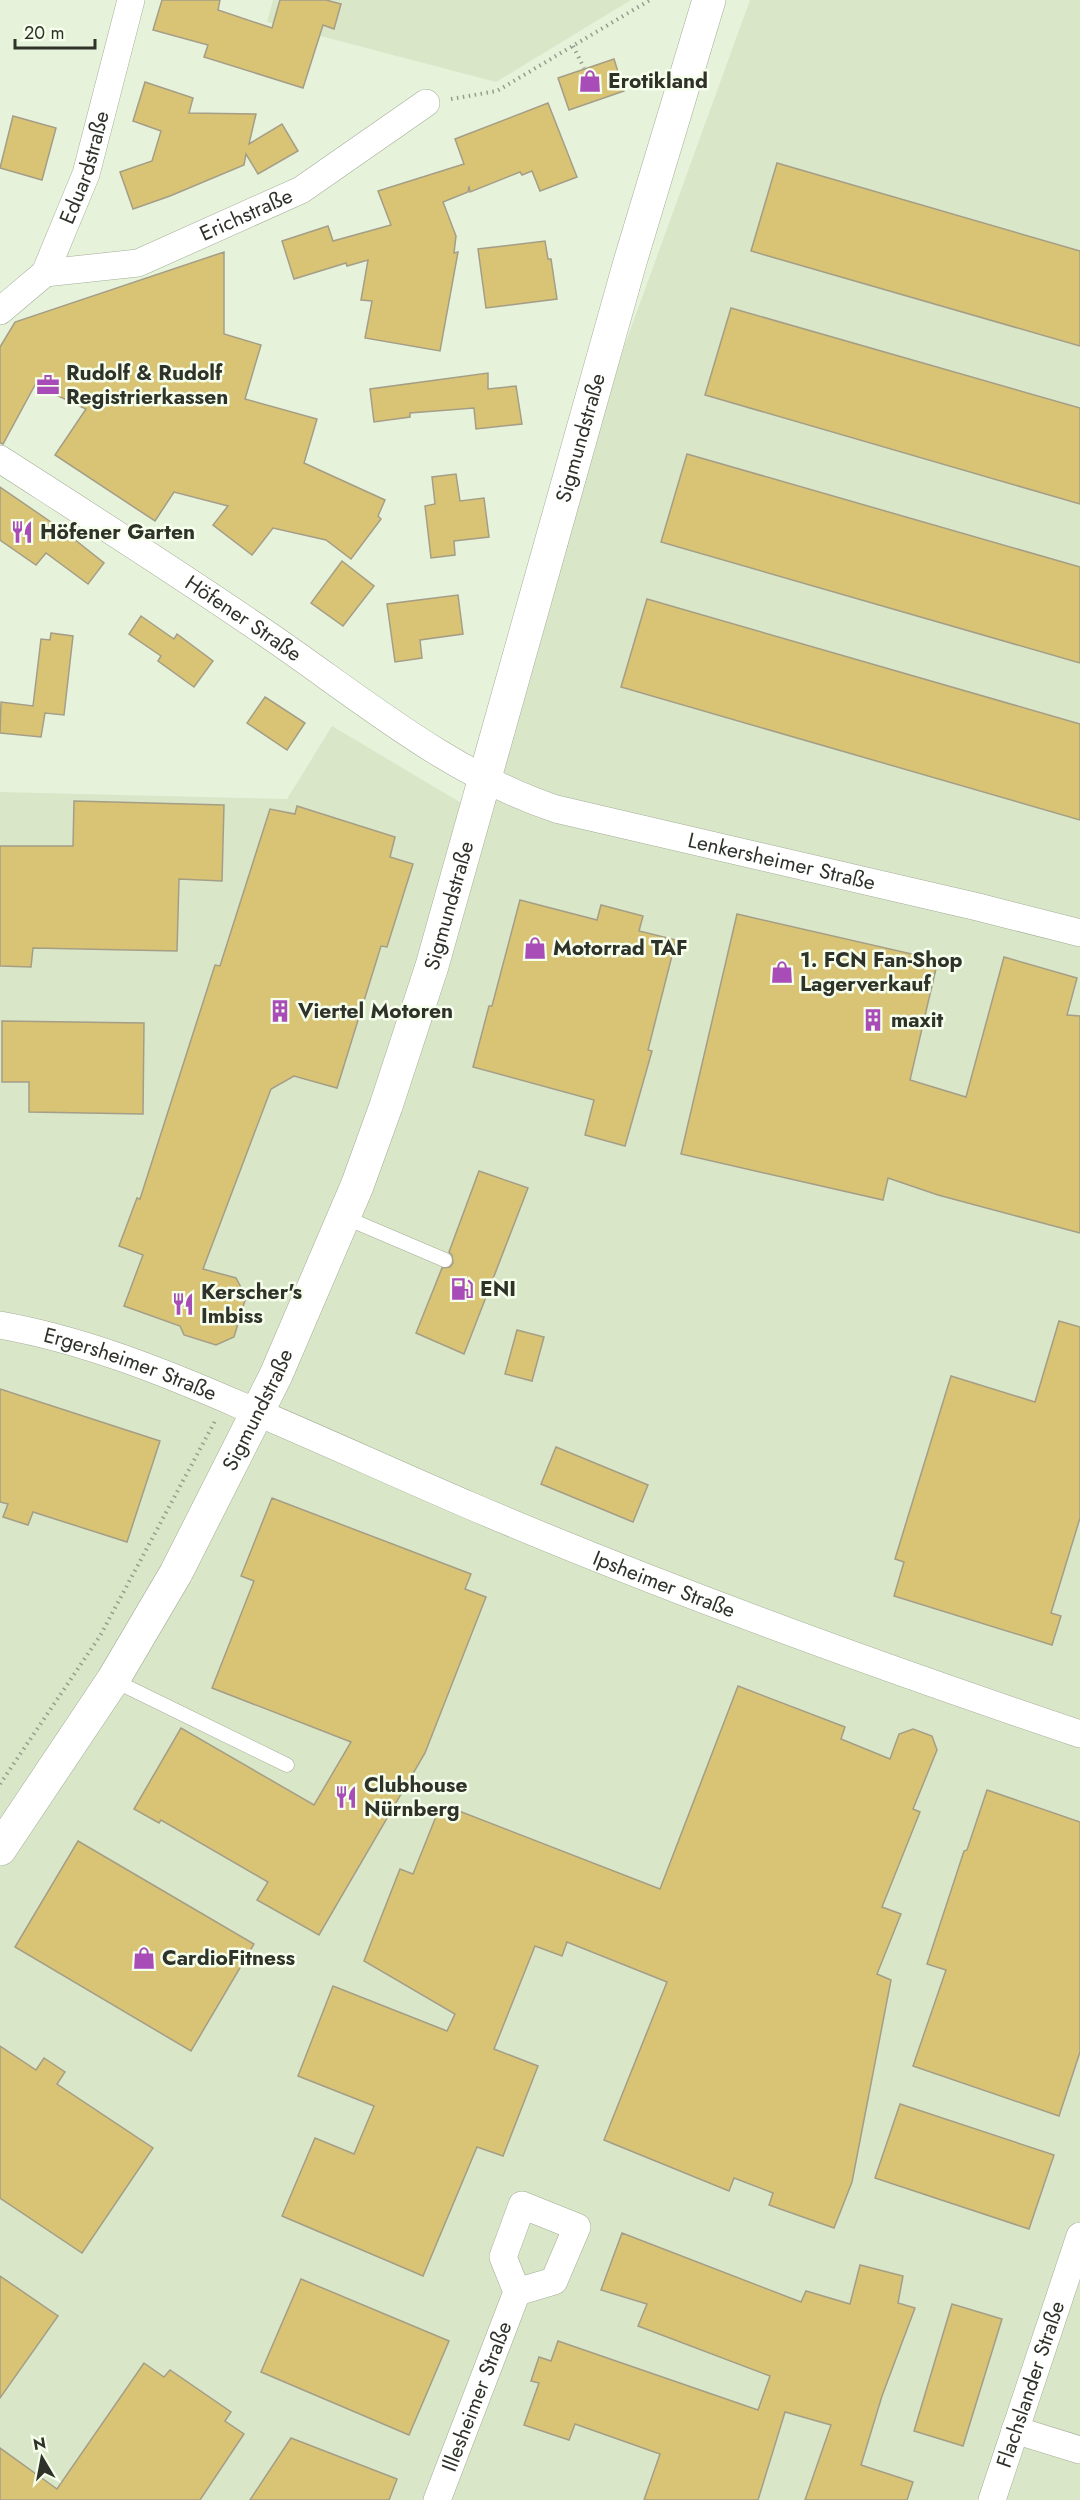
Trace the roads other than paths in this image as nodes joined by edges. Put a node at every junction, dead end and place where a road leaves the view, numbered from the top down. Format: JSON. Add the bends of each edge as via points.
{"nodes":[{"id":1,"x":131,"y":0,"type":"edge"},
{"id":2,"x":709,"y":0,"type":"edge"},
{"id":3,"x":426,"y":104,"type":"road end"},
{"id":4,"x":45,"y":273,"type":"junction"},
{"id":5,"x":0,"y":310,"type":"edge"},
{"id":6,"x":0,"y":459,"type":"edge"},
{"id":7,"x":485,"y":780,"type":"junction"},
{"id":8,"x":1080,"y":933,"type":"edge"},
{"id":9,"x":344,"y":1217,"type":"junction"},
{"id":10,"x":445,"y":1260,"type":"dead end"},
{"id":11,"x":0,"y":1325,"type":"edge"},
{"id":12,"x":258,"y":1413,"type":"junction"},
{"id":13,"x":113,"y":1680,"type":"junction"},
{"id":14,"x":1080,"y":1734,"type":"edge"},
{"id":15,"x":287,"y":1765,"type":"dead end"},
{"id":16,"x":0,"y":1849,"type":"edge"},
{"id":17,"x":1080,"y":2236,"type":"edge"},
{"id":18,"x":517,"y":2292,"type":"dead end"},
{"id":19,"x":1015,"y":2430,"type":"junction"},
{"id":20,"x":1080,"y":2450,"type":"edge"},
{"id":21,"x":437,"y":2500,"type":"edge"},
{"id":22,"x":992,"y":2500,"type":"edge"}],
"edges":[{"from":1,"to":4,"type":"street","name":"Eduardstraße","via":[[86,174]]},
{"from":2,"to":7,"type":"main road","name":"Sigmundstraße","via":[[630,262]]},
{"from":3,"to":4,"type":"street","name":"Erichstraße","via":[[301,190],[138,263]]},
{"from":4,"to":5,"type":"street","name":"Eduardstraße"},
{"from":6,"to":7,"type":"street","name":"Höfener Straße","via":[[182,575],[428,746]]},
{"from":7,"to":8,"type":"street","name":"Lenkersheimer Straße","via":[[556,809]]},
{"from":7,"to":9,"type":"main road","name":"Sigmundstraße","via":[[436,955]]},
{"from":9,"to":10,"type":"lane"},
{"from":9,"to":12,"type":"main road","name":"Sigmundstraße"},
{"from":11,"to":12,"type":"street","name":"Ergersheimer Straße","via":[[79,1343],[163,1372]]},
{"from":12,"to":13,"type":"main road","name":"Sigmundstraße","via":[[176,1573]]},
{"from":12,"to":14,"type":"street","name":"Ipsheimer Straße","via":[[675,1588]]},
{"from":13,"to":15,"type":"lane"},
{"from":13,"to":16,"type":"main road","name":"Sigmundstraße"},
{"from":17,"to":19,"type":"street","name":"Flachslander Straße"},
{"from":18,"to":21,"type":"street","name":"Illesheimer Straße"},
{"from":19,"to":20,"type":"street"},
{"from":19,"to":22,"type":"street","name":"Flachslander Straße"}]}
